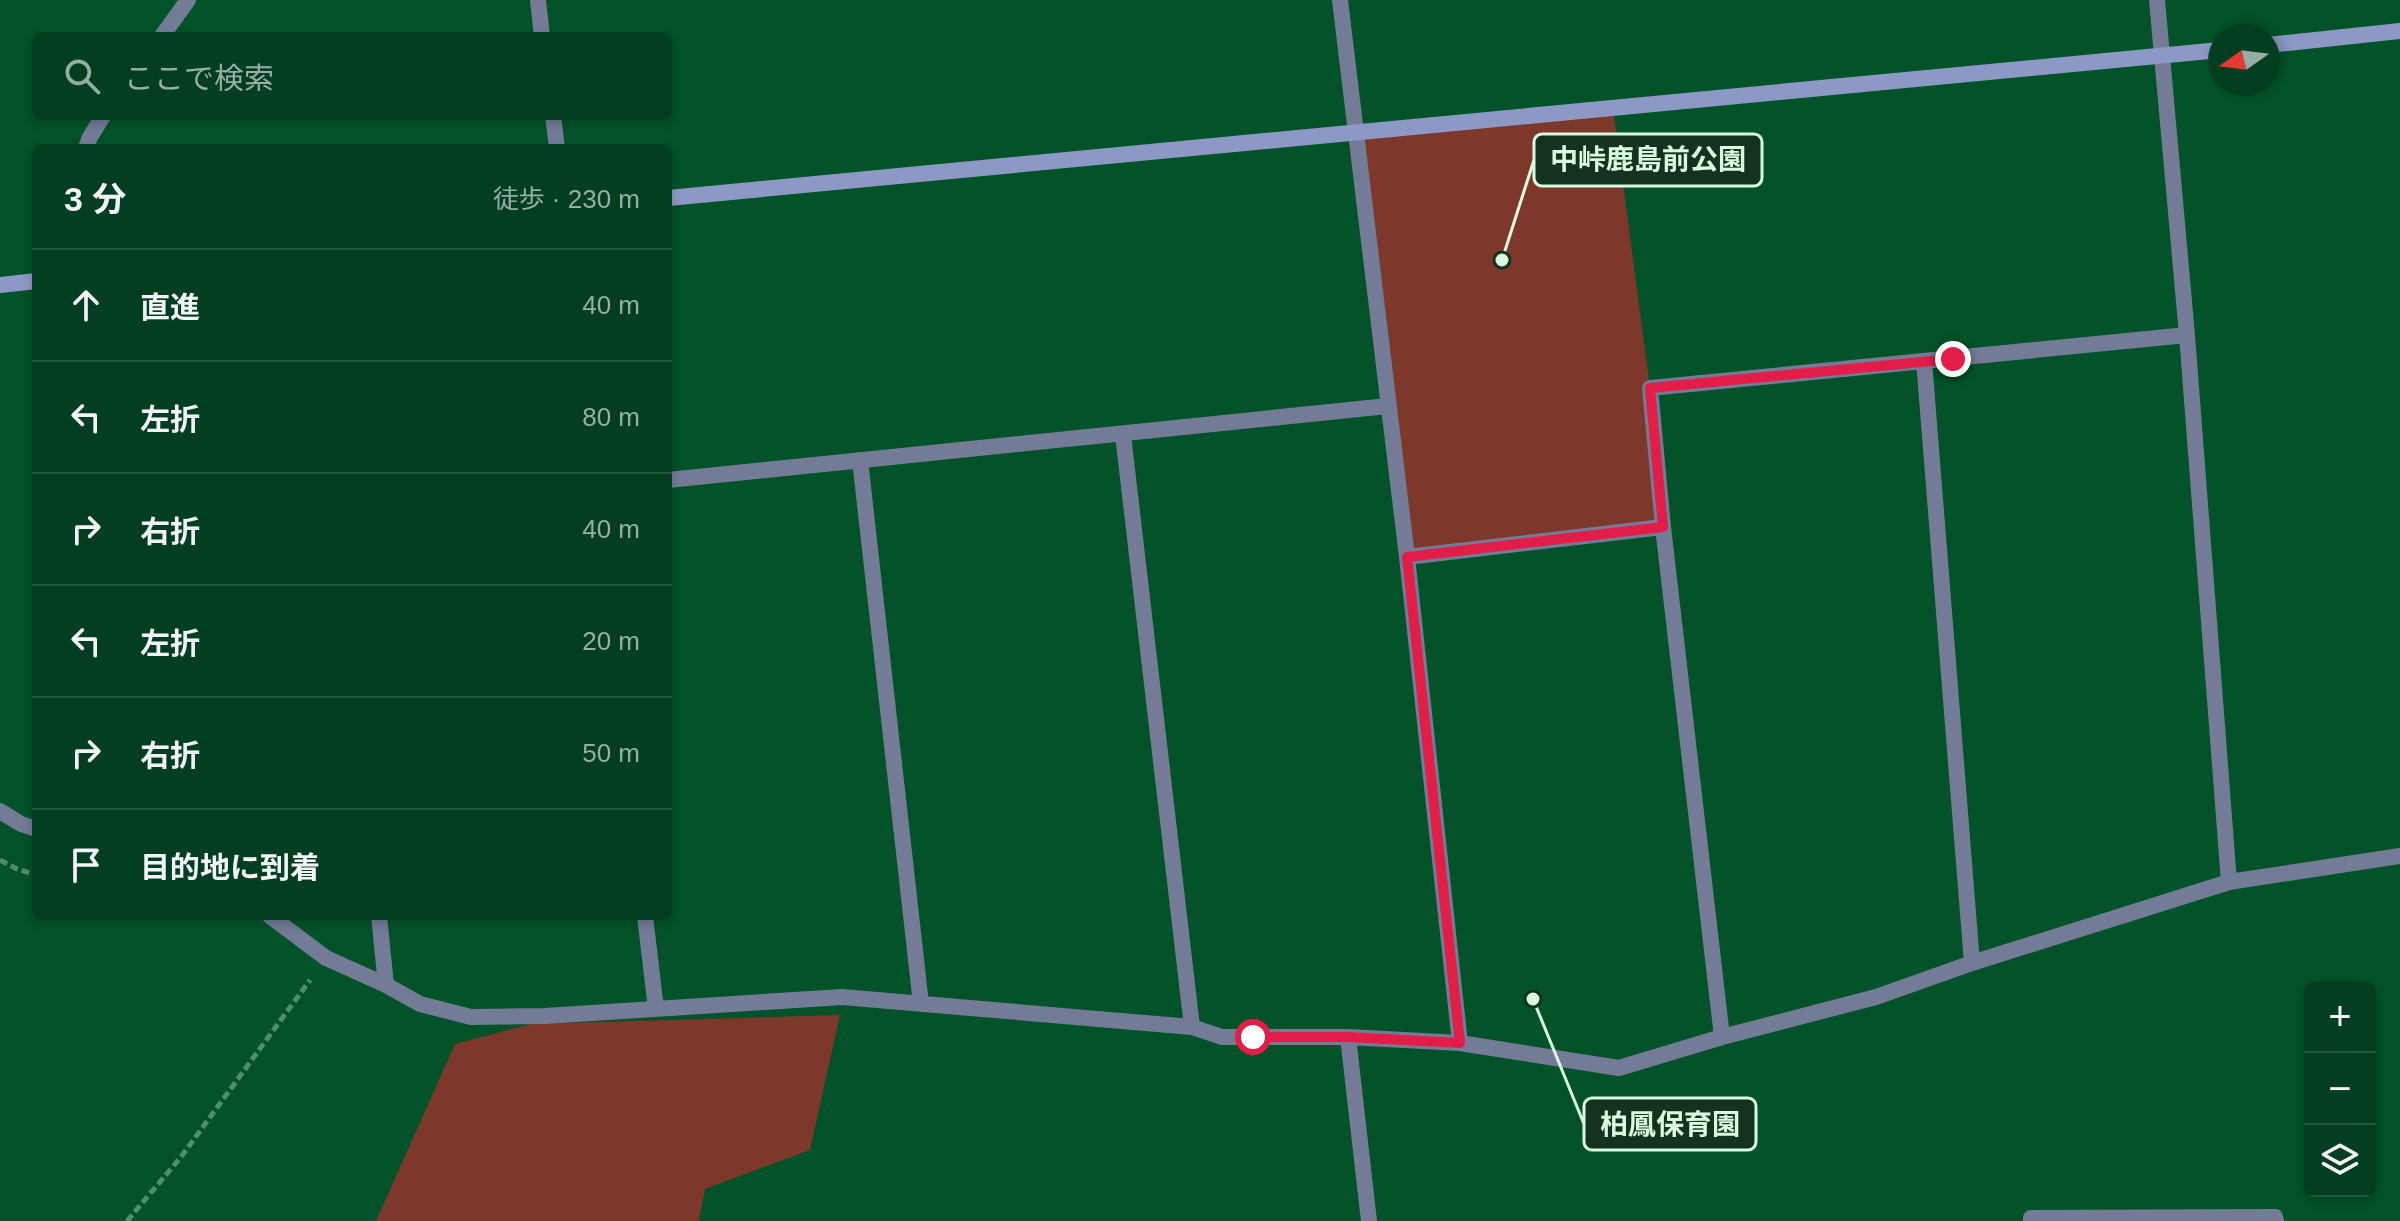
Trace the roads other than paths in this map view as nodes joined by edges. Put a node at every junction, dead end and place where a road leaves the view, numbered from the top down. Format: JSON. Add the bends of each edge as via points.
{"nodes":[{"id":1,"x":188,"y":0,"type":"edge"},
{"id":2,"x":538,"y":0,"type":"edge"},
{"id":3,"x":1340,"y":0,"type":"edge"},
{"id":4,"x":2157,"y":0,"type":"edge"},
{"id":5,"x":2400,"y":31,"type":"edge"},
{"id":6,"x":165,"y":32,"type":"edge"},
{"id":7,"x":542,"y":32,"type":"edge"},
{"id":8,"x":2280,"y":44,"type":"edge"},
{"id":9,"x":2208,"y":51,"type":"edge"},
{"id":10,"x":2164,"y":56,"type":"junction"},
{"id":11,"x":101,"y":120,"type":"edge"},
{"id":12,"x":554,"y":120,"type":"edge"},
{"id":13,"x":1355,"y":133,"type":"junction"},
{"id":14,"x":87,"y":144,"type":"edge"},
{"id":15,"x":556,"y":144,"type":"edge"},
{"id":16,"x":672,"y":198,"type":"edge"},
{"id":17,"x":32,"y":281,"type":"edge"},
{"id":18,"x":0,"y":285,"type":"edge"},
{"id":19,"x":2187,"y":335,"type":"junction"},
{"id":20,"x":1924,"y":361,"type":"junction"},
{"id":21,"x":1388,"y":406,"type":"junction"},
{"id":22,"x":1123,"y":435,"type":"junction"},
{"id":23,"x":860,"y":460,"type":"junction"},
{"id":24,"x":672,"y":480,"type":"edge"},
{"id":25,"x":1663,"y":527,"type":"junction"},
{"id":26,"x":1407,"y":557,"type":"junction"},
{"id":27,"x":0,"y":811,"type":"edge"},
{"id":28,"x":32,"y":828,"type":"edge"},
{"id":29,"x":2400,"y":856,"type":"edge"},
{"id":30,"x":2229,"y":882,"type":"junction"},
{"id":31,"x":275,"y":920,"type":"edge"},
{"id":32,"x":379,"y":920,"type":"edge"},
{"id":33,"x":645,"y":920,"type":"edge"},
{"id":34,"x":1972,"y":963,"type":"junction"},
{"id":35,"x":386,"y":985,"type":"junction"},
{"id":36,"x":921,"y":1004,"type":"junction"},
{"id":37,"x":656,"y":1009,"type":"junction"},
{"id":38,"x":1192,"y":1027,"type":"junction"},
{"id":39,"x":1348,"y":1037,"type":"junction"},
{"id":40,"x":1722,"y":1037,"type":"junction"},
{"id":41,"x":1460,"y":1043,"type":"junction"},
{"id":42,"x":1369,"y":1221,"type":"edge"},
{"id":43,"x":2031,"y":1221,"type":"edge"},
{"id":44,"x":2276,"y":1221,"type":"edge"}],
"edges":[{"from":1,"to":6,"type":"street"},
{"from":2,"to":7,"type":"street"},
{"from":3,"to":13,"type":"street"},
{"from":4,"to":10,"type":"street"},
{"from":5,"to":8,"type":"street"},
{"from":9,"to":10,"type":"street"},
{"from":10,"to":13,"type":"street"},
{"from":10,"to":19,"type":"street"},
{"from":11,"to":14,"type":"street"},
{"from":12,"to":15,"type":"street"},
{"from":13,"to":16,"type":"street"},
{"from":13,"to":21,"type":"street"},
{"from":17,"to":18,"type":"street"},
{"from":19,"to":20,"type":"street"},
{"from":19,"to":30,"type":"street"},
{"from":20,"to":25,"type":"street","via":[[1650,388]]},
{"from":20,"to":34,"type":"street"},
{"from":21,"to":22,"type":"street"},
{"from":21,"to":26,"type":"street"},
{"from":22,"to":23,"type":"street"},
{"from":22,"to":38,"type":"street"},
{"from":23,"to":24,"type":"street"},
{"from":23,"to":36,"type":"street"},
{"from":25,"to":26,"type":"street"},
{"from":25,"to":40,"type":"street"},
{"from":26,"to":41,"type":"street"},
{"from":27,"to":28,"type":"street"},
{"from":29,"to":30,"type":"street"},
{"from":30,"to":34,"type":"street"},
{"from":31,"to":35,"type":"street","via":[[326,958]]},
{"from":32,"to":35,"type":"street"},
{"from":33,"to":37,"type":"street"},
{"from":34,"to":40,"type":"street","via":[[1876,997]]},
{"from":35,"to":37,"type":"street","via":[[420,1004],[471,1017]]},
{"from":36,"to":37,"type":"street","via":[[842,997]]},
{"from":36,"to":38,"type":"street"},
{"from":38,"to":39,"type":"street","via":[[1222,1037]]},
{"from":39,"to":41,"type":"street"},
{"from":39,"to":42,"type":"street"},
{"from":40,"to":41,"type":"street","via":[[1619,1068]]},
{"from":43,"to":44,"type":"street"}]}
